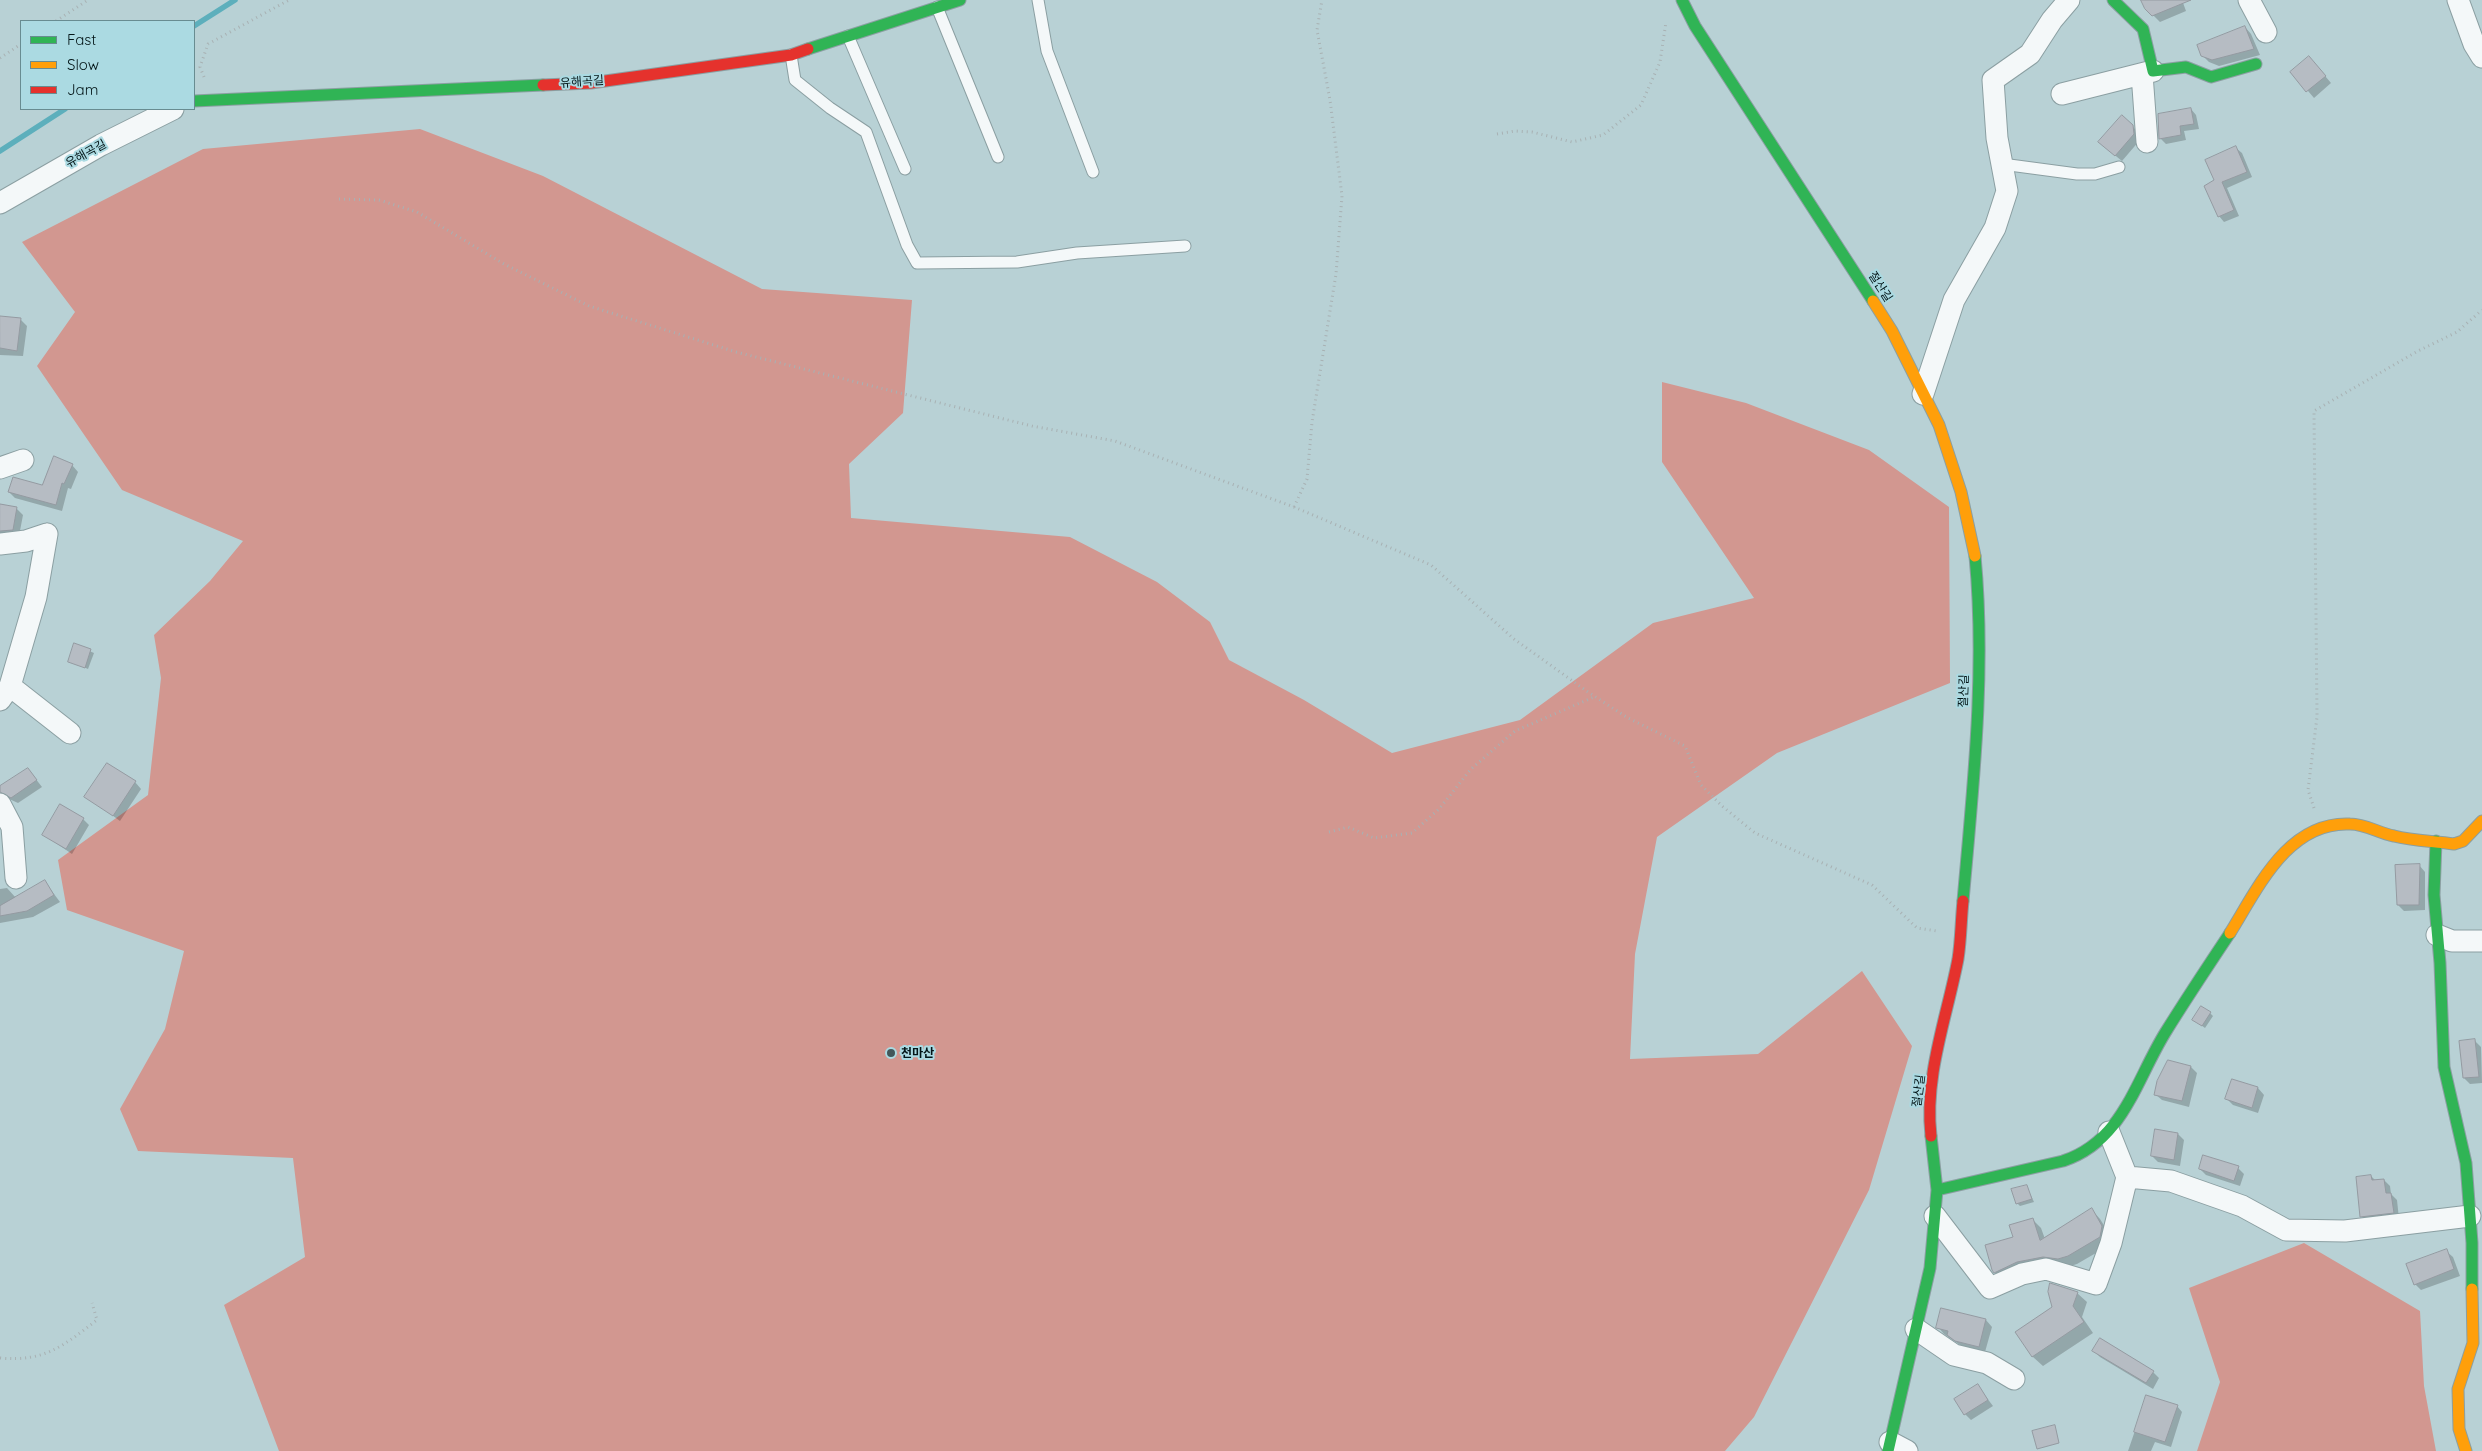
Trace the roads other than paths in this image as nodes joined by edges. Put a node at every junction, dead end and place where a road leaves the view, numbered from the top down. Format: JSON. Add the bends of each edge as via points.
{"nodes":[{"id":1,"x":960,"y":0,"type":"edge"},
{"id":2,"x":1038,"y":0,"type":"edge"},
{"id":3,"x":1682,"y":0,"type":"edge"},
{"id":4,"x":2069,"y":0,"type":"edge"},
{"id":5,"x":2113,"y":0,"type":"edge"},
{"id":6,"x":2249,"y":0,"type":"edge"},
{"id":7,"x":2458,"y":0,"type":"edge"},
{"id":8,"x":936,"y":7,"type":"junction"},
{"id":9,"x":2266,"y":32,"type":"dead end"},
{"id":10,"x":848,"y":36,"type":"junction"},
{"id":11,"x":791,"y":55,"type":"junction"},
{"id":12,"x":2482,"y":57,"type":"edge"},
{"id":13,"x":2256,"y":64,"type":"dead end"},
{"id":14,"x":2147,"y":73,"type":"junction"},
{"id":15,"x":2062,"y":94,"type":"dead end"},
{"id":16,"x":195,"y":101,"type":"edge"},
{"id":17,"x":172,"y":110,"type":"edge"},
{"id":18,"x":2147,"y":142,"type":"dead end"},
{"id":19,"x":998,"y":157,"type":"dead end"},
{"id":20,"x":2002,"y":164,"type":"junction"},
{"id":21,"x":2119,"y":167,"type":"dead end"},
{"id":22,"x":905,"y":169,"type":"dead end"},
{"id":23,"x":1093,"y":172,"type":"dead end"},
{"id":24,"x":0,"y":202,"type":"edge"},
{"id":25,"x":1185,"y":246,"type":"dead end"},
{"id":26,"x":1923,"y":394,"type":"junction"},
{"id":27,"x":23,"y":460,"type":"dead end"},
{"id":28,"x":0,"y":468,"type":"edge"},
{"id":29,"x":0,"y":544,"type":"edge"},
{"id":30,"x":5,"y":693,"type":"edge"},
{"id":31,"x":70,"y":733,"type":"dead end"},
{"id":32,"x":0,"y":804,"type":"edge"},
{"id":33,"x":2482,"y":821,"type":"edge"},
{"id":34,"x":2436,"y":841,"type":"junction"},
{"id":35,"x":2473,"y":843,"type":"edge"},
{"id":36,"x":16,"y":878,"type":"dead end"},
{"id":37,"x":2437,"y":935,"type":"junction"},
{"id":38,"x":2482,"y":941,"type":"edge"},
{"id":39,"x":2109,"y":1132,"type":"junction"},
{"id":40,"x":2474,"y":1164,"type":"edge"},
{"id":41,"x":2128,"y":1177,"type":"junction"},
{"id":42,"x":1937,"y":1190,"type":"junction"},
{"id":43,"x":1935,"y":1216,"type":"junction"},
{"id":44,"x":2470,"y":1216,"type":"junction"},
{"id":45,"x":1916,"y":1329,"type":"junction"},
{"id":46,"x":2014,"y":1379,"type":"dead end"},
{"id":47,"x":1895,"y":1448,"type":"edge"},
{"id":48,"x":2466,"y":1451,"type":"edge"}],
"edges":[{"from":1,"to":8,"type":"street","name":"유해곡길"},
{"from":2,"to":23,"type":"lane","via":[[1047,51]]},
{"from":3,"to":26,"type":"street","name":"절산길","via":[[1695,26],[1892,331]]},
{"from":4,"to":20,"type":"street","via":[[2030,54],[1993,80]]},
{"from":5,"to":14,"type":"street","via":[[2143,29]]},
{"from":6,"to":9,"type":"street"},
{"from":7,"to":12,"type":"street"},
{"from":8,"to":10,"type":"street","name":"유해곡길"},
{"from":8,"to":19,"type":"lane"},
{"from":10,"to":11,"type":"street","name":"유해곡길"},
{"from":10,"to":22,"type":"lane"},
{"from":11,"to":16,"type":"street","name":"유해곡길","via":[[592,82]]},
{"from":11,"to":25,"type":"lane","via":[[795,80],[866,132],[907,245],[917,263],[1017,262],[1077,253]]},
{"from":13,"to":14,"type":"street","via":[[2211,76],[2186,67]]},
{"from":14,"to":15,"type":"street"},
{"from":14,"to":18,"type":"street"},
{"from":17,"to":24,"type":"street","name":"유해곡길","via":[[101,145]]},
{"from":20,"to":21,"type":"lane","via":[[2077,174],[2095,174]]},
{"from":20,"to":26,"type":"street","via":[[2007,191],[1995,228],[1954,300]]},
{"from":26,"to":42,"type":"street","name":"절산길","via":[[1939,425],[1961,492],[1975,557],[1980,619],[1976,768],[1958,957],[1937,1047],[1929,1117]]},
{"from":27,"to":28,"type":"street"},
{"from":29,"to":30,"type":"street","via":[[47,534],[36,597]]},
{"from":30,"to":31,"type":"street"},
{"from":32,"to":36,"type":"street","via":[[12,828]]},
{"from":33,"to":35,"type":"street"},
{"from":34,"to":35,"type":"street"},
{"from":34,"to":37,"type":"street","via":[[2434,895]]},
{"from":34,"to":39,"type":"street","via":[[2388,835],[2361,824],[2321,828],[2294,842],[2275,862],[2164,1035]]},
{"from":37,"to":38,"type":"street","via":[[2452,941]]},
{"from":37,"to":40,"type":"street","via":[[2444,1067]]},
{"from":39,"to":41,"type":"street"},
{"from":39,"to":42,"type":"street","via":[[2081,1155]]},
{"from":40,"to":44,"type":"street"},
{"from":41,"to":43,"type":"street","via":[[2111,1243],[2096,1284],[2046,1269],[2022,1274],[1990,1288]]},
{"from":41,"to":44,"type":"street","via":[[2171,1181],[2242,1206],[2286,1230],[2345,1231]]},
{"from":42,"to":43,"type":"street","name":"절산길"},
{"from":43,"to":45,"type":"street","name":"절산길","via":[[1930,1268]]},
{"from":44,"to":48,"type":"street","via":[[2472,1343],[2458,1389],[2459,1428]]},
{"from":45,"to":46,"type":"street","via":[[1954,1355],[1987,1363]]},
{"from":45,"to":47,"type":"street","name":"절산길"}]}
